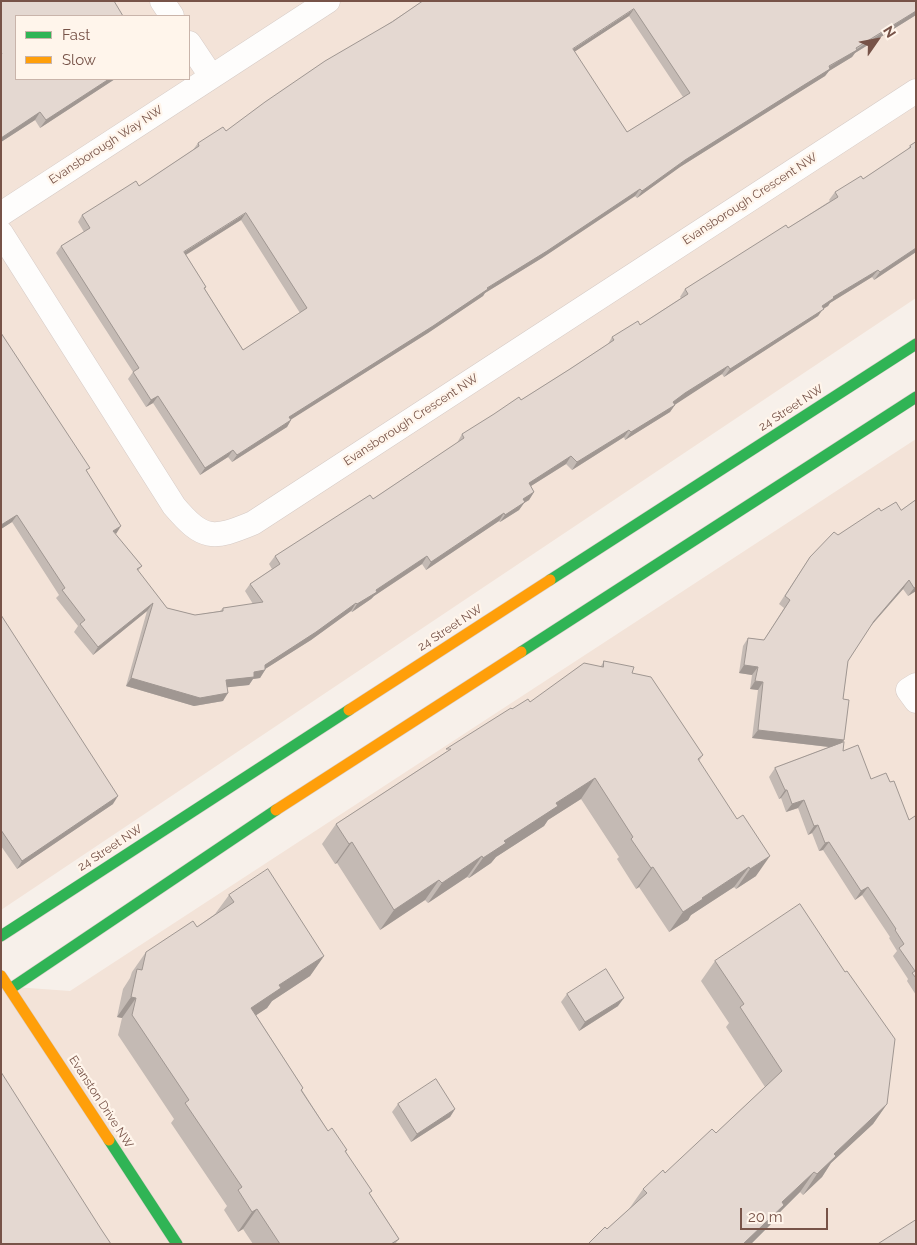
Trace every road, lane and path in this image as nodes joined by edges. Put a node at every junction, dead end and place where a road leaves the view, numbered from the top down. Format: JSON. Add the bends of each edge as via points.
{"nodes":[{"id":1,"x":162,"y":1,"type":"edge"},
{"id":2,"x":328,"y":1,"type":"edge"},
{"id":3,"x":171,"y":15,"type":"edge"},
{"id":4,"x":190,"y":44,"type":"edge"},
{"id":5,"x":211,"y":76,"type":"junction"},
{"id":6,"x":916,"y":91,"type":"edge"},
{"id":7,"x":1,"y":214,"type":"edge"},
{"id":8,"x":1,"y":233,"type":"edge"},
{"id":9,"x":916,"y":344,"type":"edge"},
{"id":10,"x":916,"y":397,"type":"edge"},
{"id":11,"x":916,"y":685,"type":"edge"},
{"id":12,"x":916,"y":701,"type":"edge"},
{"id":13,"x":1,"y":936,"type":"edge"},
{"id":14,"x":1,"y":976,"type":"edge"},
{"id":15,"x":10,"y":989,"type":"junction"},
{"id":16,"x":177,"y":1244,"type":"edge"}],
"edges":[{"from":1,"to":3,"type":"street"},
{"from":2,"to":5,"type":"street","name":"Evansborough Way NW"},
{"from":4,"to":5,"type":"street"},
{"from":5,"to":7,"type":"street","name":"Evansborough Way NW"},
{"from":6,"to":8,"type":"street","name":"Evansborough Crescent NW","via":[[253,523],[229,533],[208,534],[190,524],[174,506]]},
{"from":9,"to":13,"type":"street","name":"24 Street NW"},
{"from":10,"to":15,"type":"street","via":[[285,804]]},
{"from":11,"to":12,"type":"street","via":[[908,690]]},
{"from":14,"to":15,"type":"street","name":"Evanston Drive NW"},
{"from":15,"to":16,"type":"street","name":"Evanston Drive NW"}]}
